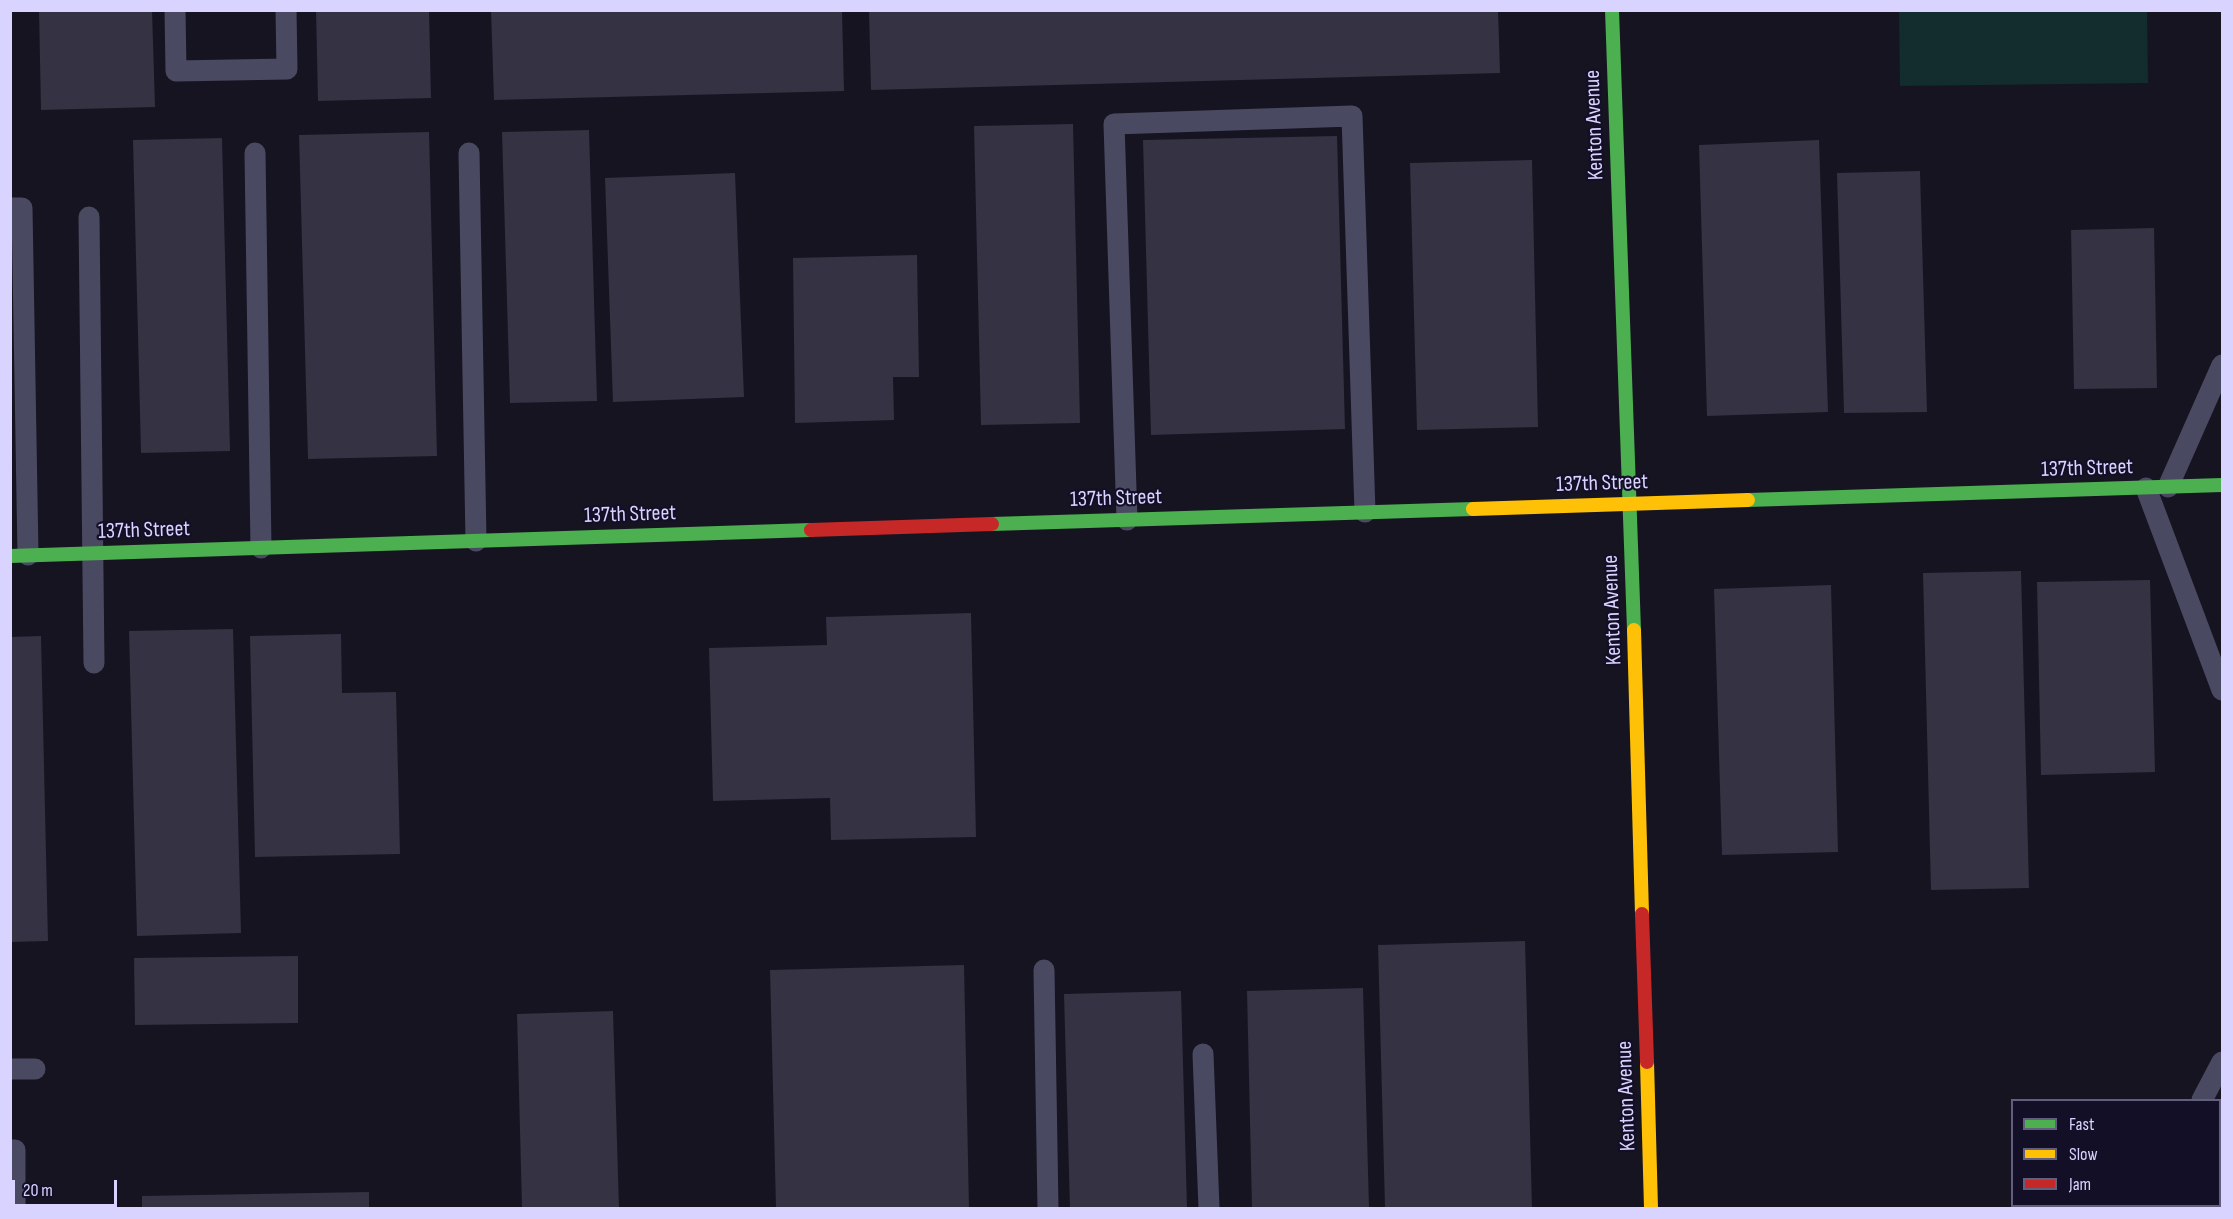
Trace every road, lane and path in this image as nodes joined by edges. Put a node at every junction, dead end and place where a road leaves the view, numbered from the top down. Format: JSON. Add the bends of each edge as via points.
{"nodes":[{"id":1,"x":175,"y":10,"type":"edge"},
{"id":2,"x":286,"y":10,"type":"edge"},
{"id":3,"x":1612,"y":10,"type":"edge"},
{"id":4,"x":255,"y":153,"type":"dead end"},
{"id":5,"x":469,"y":153,"type":"dead end"},
{"id":6,"x":10,"y":208,"type":"edge"},
{"id":7,"x":89,"y":217,"type":"dead end"},
{"id":8,"x":2223,"y":365,"type":"edge"},
{"id":9,"x":2223,"y":485,"type":"edge"},
{"id":10,"x":2168,"y":487,"type":"junction"},
{"id":11,"x":2146,"y":488,"type":"junction"},
{"id":12,"x":1630,"y":504,"type":"junction"},
{"id":13,"x":1365,"y":512,"type":"junction"},
{"id":14,"x":1127,"y":520,"type":"junction"},
{"id":15,"x":476,"y":541,"type":"junction"},
{"id":16,"x":261,"y":548,"type":"junction"},
{"id":17,"x":93,"y":553,"type":"junction"},
{"id":18,"x":19,"y":555,"type":"edge"},
{"id":19,"x":94,"y":663,"type":"dead end"},
{"id":20,"x":2223,"y":690,"type":"edge"},
{"id":21,"x":1044,"y":970,"type":"dead end"},
{"id":22,"x":1203,"y":1054,"type":"dead end"},
{"id":23,"x":2223,"y":1062,"type":"edge"},
{"id":24,"x":10,"y":1069,"type":"edge"},
{"id":25,"x":35,"y":1069,"type":"dead end"},
{"id":26,"x":2203,"y":1099,"type":"edge"},
{"id":27,"x":10,"y":1150,"type":"edge"},
{"id":28,"x":15,"y":1209,"type":"edge"},
{"id":29,"x":1048,"y":1209,"type":"edge"},
{"id":30,"x":1209,"y":1209,"type":"edge"},
{"id":31,"x":1651,"y":1209,"type":"edge"}],
"edges":[{"from":1,"to":2,"type":"lane","via":[[176,71],[288,69]]},
{"from":3,"to":12,"type":"street","name":"Kenton Avenue"},
{"from":4,"to":16,"type":"lane"},
{"from":5,"to":15,"type":"lane"},
{"from":6,"to":18,"type":"lane","via":[[22,208]]},
{"from":7,"to":17,"type":"lane"},
{"from":8,"to":10,"type":"lane"},
{"from":9,"to":10,"type":"street","name":"137th Street"},
{"from":10,"to":11,"type":"street","name":"137th Street"},
{"from":11,"to":12,"type":"street","name":"137th Street"},
{"from":11,"to":20,"type":"lane"},
{"from":12,"to":13,"type":"street","name":"137th Street"},
{"from":12,"to":31,"type":"street","name":"Kenton Avenue"},
{"from":13,"to":14,"type":"street","name":"137th Street"},
{"from":13,"to":14,"type":"lane","via":[[1352,117],[1114,124]]},
{"from":14,"to":15,"type":"street","name":"137th Street"},
{"from":15,"to":16,"type":"street","name":"137th Street"},
{"from":16,"to":17,"type":"street","name":"137th Street"},
{"from":17,"to":18,"type":"street","name":"137th Street"},
{"from":17,"to":19,"type":"lane"},
{"from":21,"to":29,"type":"lane"},
{"from":22,"to":30,"type":"lane"},
{"from":23,"to":26,"type":"lane"},
{"from":24,"to":25,"type":"lane"},
{"from":27,"to":28,"type":"lane","via":[[15,1150]]}]}
